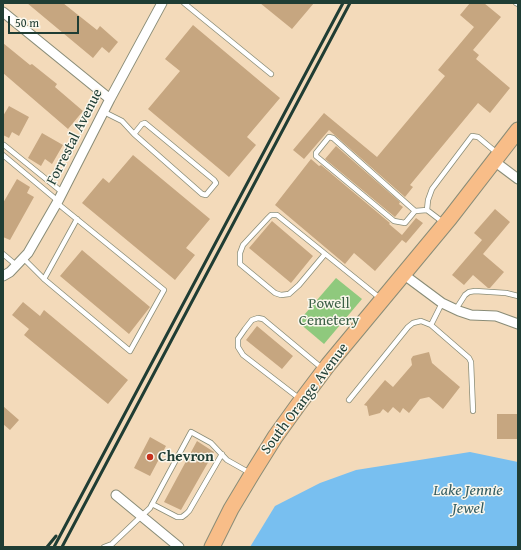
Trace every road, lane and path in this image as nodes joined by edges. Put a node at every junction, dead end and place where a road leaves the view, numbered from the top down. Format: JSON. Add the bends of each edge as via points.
{"nodes":[{"id":1,"x":162,"y":3,"type":"edge"},
{"id":2,"x":184,"y":3,"type":"edge"},
{"id":3,"x":3,"y":12,"type":"edge"},
{"id":4,"x":271,"y":74,"type":"dead end"},
{"id":5,"x":110,"y":99,"type":"junction"},
{"id":6,"x":104,"y":112,"type":"junction"},
{"id":7,"x":518,"y":130,"type":"edge"},
{"id":8,"x":134,"y":134,"type":"junction"},
{"id":9,"x":4,"y":144,"type":"dead end"},
{"id":10,"x":3,"y":155,"type":"edge"},
{"id":11,"x":496,"y":158,"type":"junction"},
{"id":12,"x":518,"y":179,"type":"edge"},
{"id":13,"x":59,"y":199,"type":"junction"},
{"id":14,"x":427,"y":210,"type":"junction"},
{"id":15,"x":415,"y":211,"type":"junction"},
{"id":16,"x":77,"y":219,"type":"junction"},
{"id":17,"x":445,"y":224,"type":"junction"},
{"id":18,"x":3,"y":254,"type":"edge"},
{"id":19,"x":325,"y":254,"type":"junction"},
{"id":20,"x":20,"y":262,"type":"junction"},
{"id":21,"x":404,"y":274,"type":"junction"},
{"id":22,"x":3,"y":276,"type":"edge"},
{"id":23,"x":44,"y":279,"type":"junction"},
{"id":24,"x":518,"y":296,"type":"edge"},
{"id":25,"x":382,"y":300,"type":"junction"},
{"id":26,"x":442,"y":303,"type":"junction"},
{"id":27,"x":456,"y":309,"type":"junction"},
{"id":28,"x":518,"y":324,"type":"edge"},
{"id":29,"x":431,"y":325,"type":"junction"},
{"id":30,"x":324,"y":371,"type":"junction"},
{"id":31,"x":301,"y":400,"type":"junction"},
{"id":32,"x":349,"y":400,"type":"dead end"},
{"id":33,"x":473,"y":411,"type":"dead end"},
{"id":34,"x":222,"y":454,"type":"junction"},
{"id":35,"x":252,"y":474,"type":"junction"},
{"id":36,"x":116,"y":495,"type":"dead end"},
{"id":37,"x":152,"y":504,"type":"junction"},
{"id":38,"x":142,"y":517,"type":"junction"},
{"id":39,"x":114,"y":545,"type":"edge"},
{"id":40,"x":104,"y":547,"type":"edge"},
{"id":41,"x":179,"y":547,"type":"edge"},
{"id":42,"x":212,"y":547,"type":"edge"}],
"edges":[{"from":1,"to":5,"type":"street","name":"Forrestal Avenue"},
{"from":2,"to":4,"type":"lane"},
{"from":3,"to":5,"type":"street"},
{"from":5,"to":6,"type":"street","name":"Forrestal Avenue"},
{"from":6,"to":8,"type":"lane","via":[[122,121]]},
{"from":6,"to":13,"type":"street","name":"Forrestal Avenue"},
{"from":7,"to":11,"type":"main road","name":"South Orange Avenue"},
{"from":8,"to":8,"type":"lane","via":[[202,194],[206,195],[216,183],[145,123]]},
{"from":9,"to":13,"type":"lane"},
{"from":10,"to":13,"type":"lane"},
{"from":11,"to":12,"type":"street"},
{"from":11,"to":14,"type":"lane","via":[[478,137],[472,136],[432,189]]},
{"from":11,"to":17,"type":"main road","name":"South Orange Avenue"},
{"from":13,"to":16,"type":"lane"},
{"from":13,"to":20,"type":"street","name":"Forrestal Avenue","via":[[28,253]]},
{"from":14,"to":15,"type":"lane"},
{"from":14,"to":17,"type":"lane"},
{"from":15,"to":15,"type":"lane","via":[[405,223],[394,221],[316,156],[316,153],[329,137],[333,138]]},
{"from":16,"to":23,"type":"lane"},
{"from":16,"to":23,"type":"lane","via":[[164,290],[130,351]]},
{"from":17,"to":21,"type":"main road","name":"South Orange Avenue"},
{"from":18,"to":20,"type":"lane"},
{"from":19,"to":19,"type":"lane","via":[[277,215],[271,215],[243,245],[240,264],[275,294],[281,295],[288,294],[299,285]]},
{"from":19,"to":25,"type":"lane"},
{"from":20,"to":22,"type":"street","name":"Forrestal Avenue"},
{"from":20,"to":23,"type":"lane"},
{"from":21,"to":25,"type":"main road","name":"South Orange Avenue"},
{"from":21,"to":26,"type":"street"},
{"from":24,"to":27,"type":"lane","via":[[469,292]]},
{"from":25,"to":30,"type":"main road","name":"South Orange Avenue"},
{"from":26,"to":27,"type":"street"},
{"from":26,"to":29,"type":"lane"},
{"from":27,"to":28,"type":"street","via":[[471,315],[496,316]]},
{"from":29,"to":32,"type":"lane","via":[[421,321],[413,323]]},
{"from":29,"to":33,"type":"lane","via":[[471,362]]},
{"from":30,"to":31,"type":"main road","name":"South Orange Avenue"},
{"from":30,"to":31,"type":"lane","via":[[263,319],[252,320],[244,329],[238,339],[238,347],[243,355]]},
{"from":31,"to":35,"type":"main road","name":"South Orange Avenue"},
{"from":34,"to":35,"type":"lane","via":[[227,460]]},
{"from":34,"to":37,"type":"lane","via":[[190,511],[182,517]]},
{"from":34,"to":37,"type":"lane","via":[[211,443],[191,432]]},
{"from":35,"to":42,"type":"main road","name":"South Orange Avenue"},
{"from":36,"to":38,"type":"street"},
{"from":37,"to":38,"type":"lane"},
{"from":38,"to":39,"type":"lane"},
{"from":38,"to":41,"type":"street"},
{"from":39,"to":40,"type":"lane"}]}
